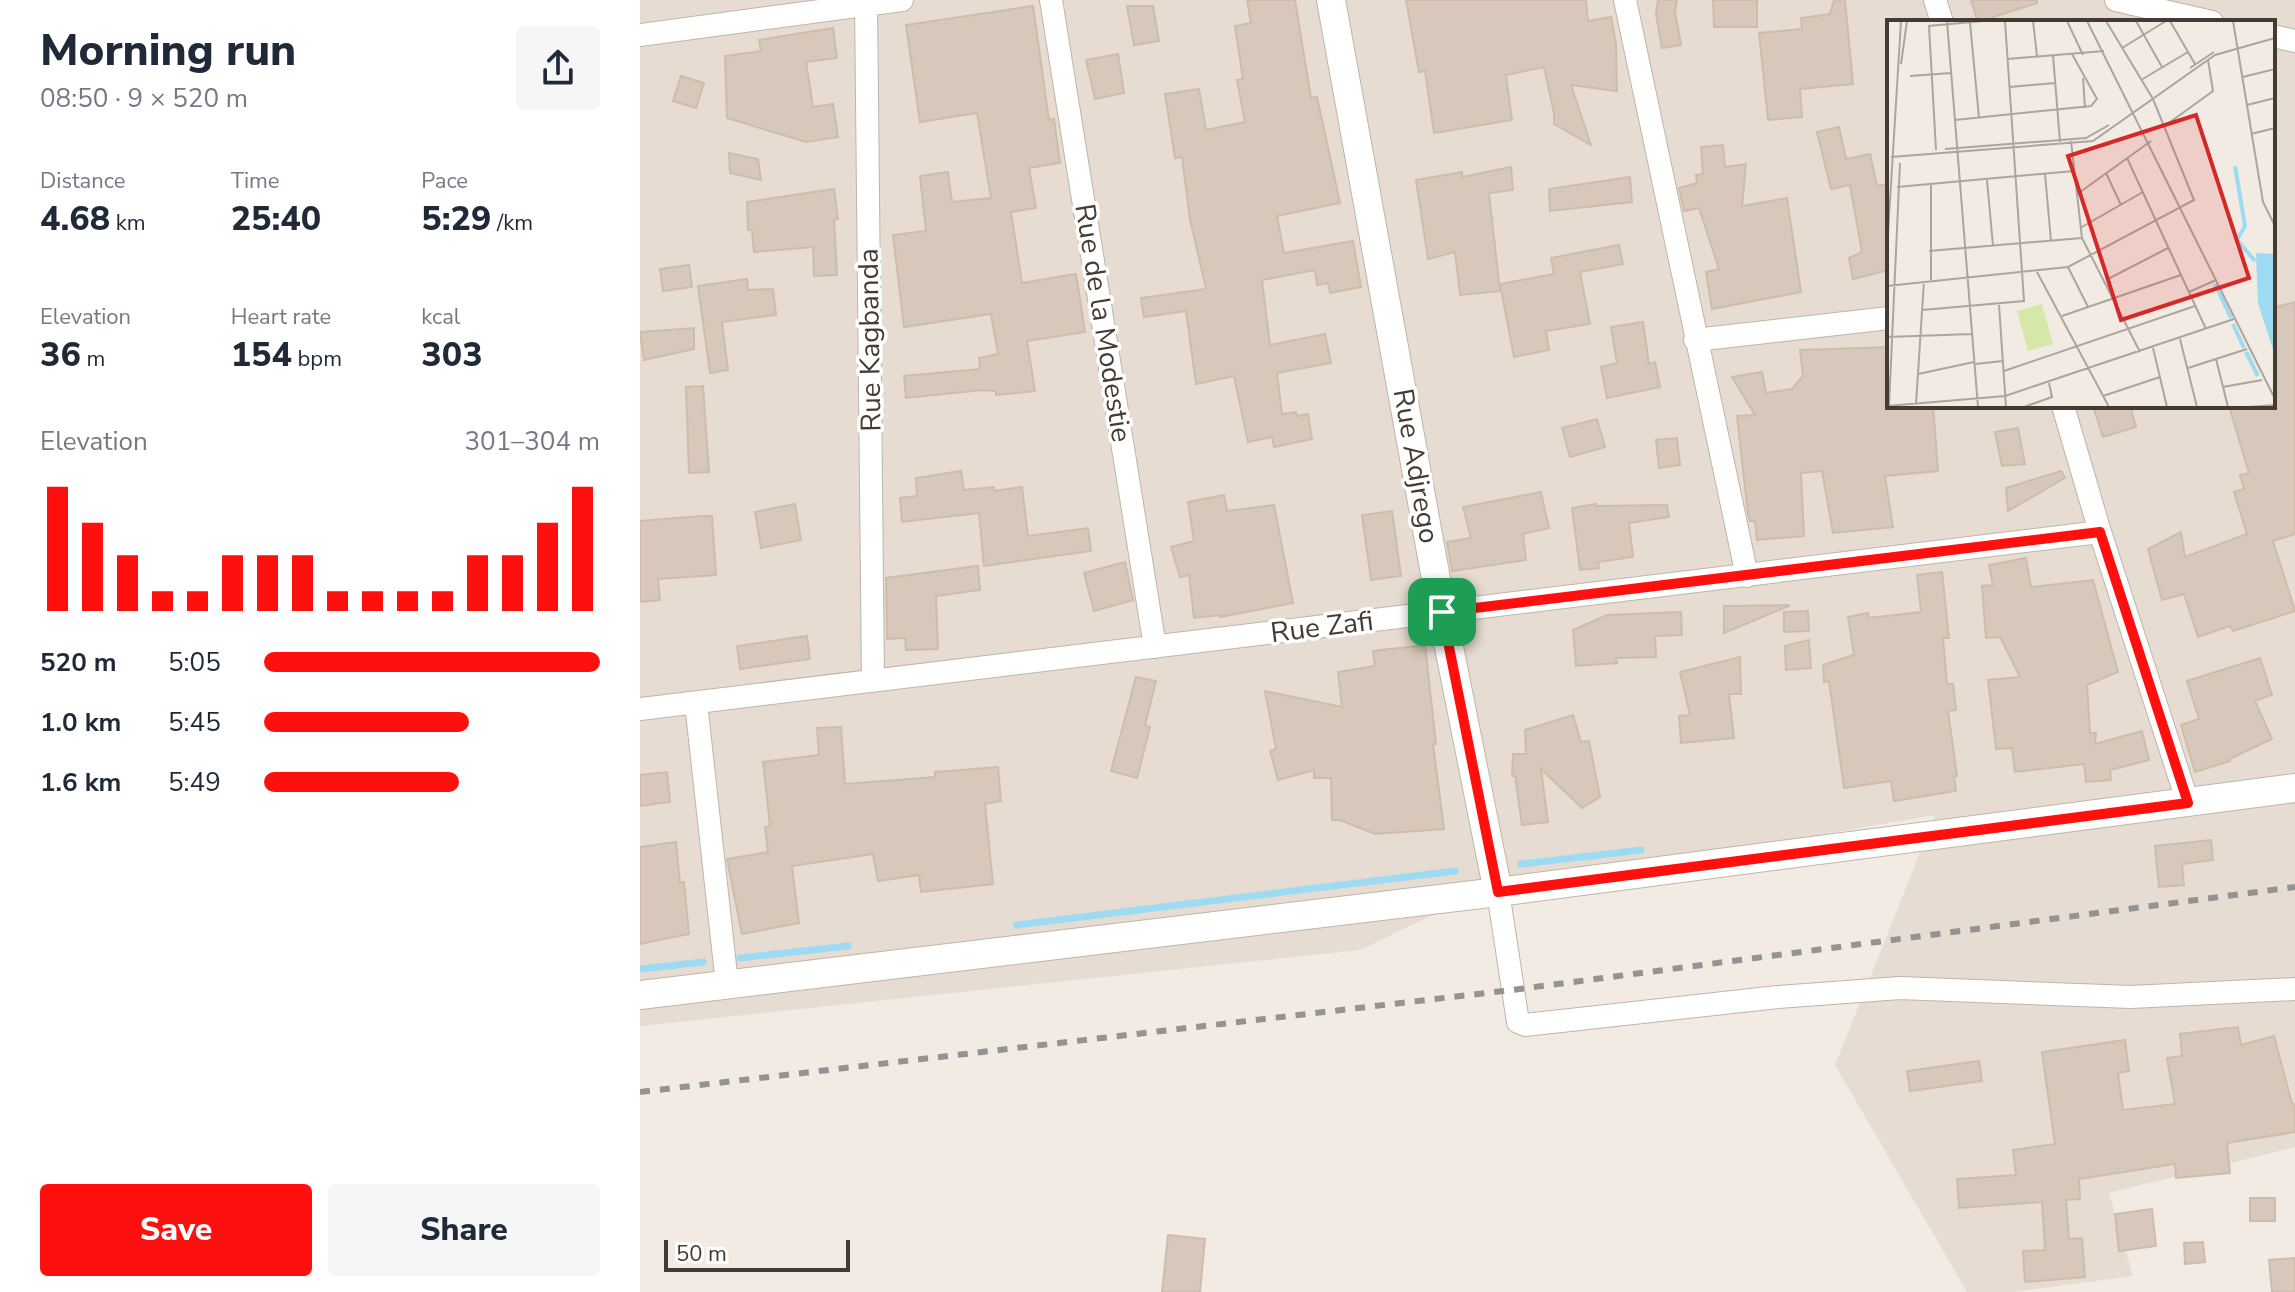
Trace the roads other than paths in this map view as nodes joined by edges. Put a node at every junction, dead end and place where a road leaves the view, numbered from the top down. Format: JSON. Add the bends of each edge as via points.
{"nodes":[{"id":1,"x":902,"y":0,"type":"edge"},
{"id":2,"x":1051,"y":0,"type":"edge"},
{"id":3,"x":1331,"y":0,"type":"edge"},
{"id":4,"x":1625,"y":0,"type":"edge"},
{"id":5,"x":1935,"y":0,"type":"edge"},
{"id":6,"x":2116,"y":0,"type":"edge"},
{"id":7,"x":866,"y":2,"type":"edge"},
{"id":8,"x":2142,"y":3,"type":"edge"},
{"id":9,"x":1941,"y":20,"type":"edge"},
{"id":10,"x":2205,"y":20,"type":"edge"},
{"id":11,"x":640,"y":35,"type":"edge"},
{"id":12,"x":2275,"y":36,"type":"edge"},
{"id":13,"x":2295,"y":41,"type":"edge"},
{"id":14,"x":1887,"y":318,"type":"edge"},
{"id":15,"x":1695,"y":340,"type":"junction"},
{"id":16,"x":2064,"y":408,"type":"edge"},
{"id":17,"x":2100,"y":532,"type":"junction"},
{"id":18,"x":1747,"y":576,"type":"junction"},
{"id":19,"x":1442,"y":612,"type":"junction"},
{"id":20,"x":1155,"y":647,"type":"junction"},
{"id":21,"x":873,"y":680,"type":"junction"},
{"id":22,"x":696,"y":703,"type":"junction"},
{"id":23,"x":640,"y":709,"type":"edge"},
{"id":24,"x":2295,"y":788,"type":"edge"},
{"id":25,"x":2188,"y":803,"type":"junction"},
{"id":26,"x":1498,"y":892,"type":"junction"},
{"id":27,"x":727,"y":984,"type":"junction"},
{"id":28,"x":2295,"y":990,"type":"edge"},
{"id":29,"x":640,"y":995,"type":"edge"}],
"edges":[{"from":1,"to":7,"type":"street"},
{"from":2,"to":20,"type":"street","name":"Rue de la Modestie"},
{"from":3,"to":19,"type":"street","name":"Rue Adjrego"},
{"from":4,"to":15,"type":"street"},
{"from":5,"to":9,"type":"street"},
{"from":6,"to":8,"type":"street"},
{"from":7,"to":11,"type":"street"},
{"from":7,"to":21,"type":"street","name":"Rue Kagbanda"},
{"from":8,"to":10,"type":"street"},
{"from":12,"to":13,"type":"street"},
{"from":14,"to":15,"type":"street"},
{"from":15,"to":18,"type":"street"},
{"from":16,"to":17,"type":"street"},
{"from":17,"to":18,"type":"street","name":"Rue Zafi"},
{"from":17,"to":25,"type":"street"},
{"from":18,"to":19,"type":"street","name":"Rue Zafi"},
{"from":19,"to":20,"type":"street","name":"Rue Zafi"},
{"from":19,"to":26,"type":"street","name":"Rue Adjrego"},
{"from":20,"to":21,"type":"street","name":"Rue Zafi"},
{"from":21,"to":22,"type":"street","name":"Rue Zafi"},
{"from":22,"to":23,"type":"street","name":"Rue Zafi"},
{"from":22,"to":27,"type":"street"},
{"from":24,"to":25,"type":"street"},
{"from":25,"to":26,"type":"street"},
{"from":26,"to":27,"type":"street"},
{"from":26,"to":28,"type":"street","name":"Rue Adjrego","via":[[1522,1024],[1900,988],[2131,997]]},
{"from":27,"to":29,"type":"street"}]}
